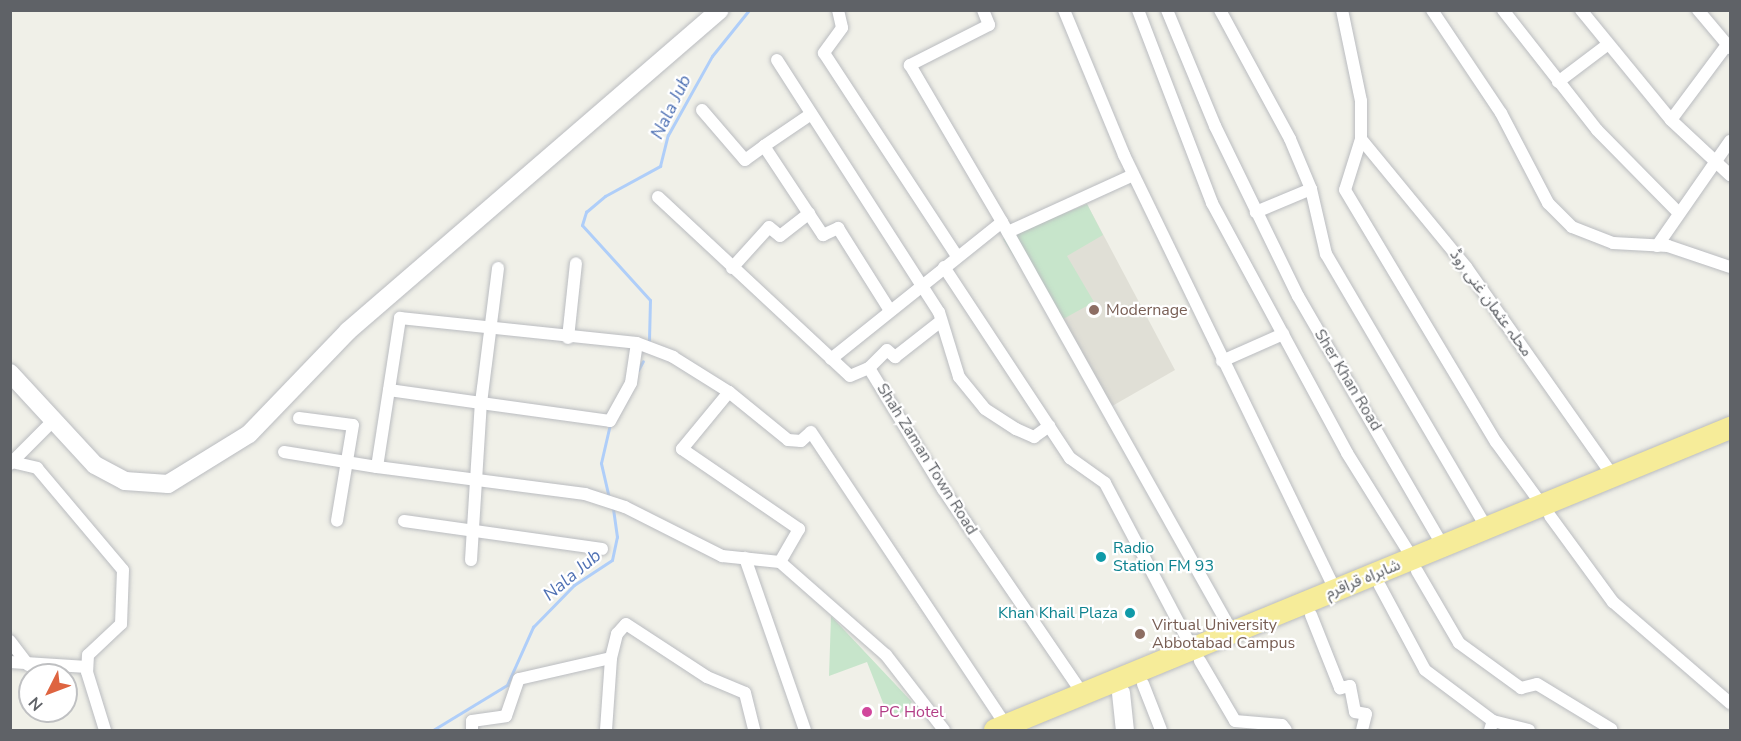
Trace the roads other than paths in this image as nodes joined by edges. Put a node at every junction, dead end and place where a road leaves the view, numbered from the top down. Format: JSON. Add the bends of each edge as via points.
{"nodes":[{"id":1,"x":720,"y":10,"type":"edge"},
{"id":2,"x":838,"y":10,"type":"edge"},
{"id":3,"x":983,"y":10,"type":"edge"},
{"id":4,"x":1064,"y":10,"type":"edge"},
{"id":5,"x":1138,"y":10,"type":"edge"},
{"id":6,"x":1167,"y":10,"type":"edge"},
{"id":7,"x":1220,"y":10,"type":"edge"},
{"id":8,"x":1342,"y":10,"type":"edge"},
{"id":9,"x":1432,"y":10,"type":"edge"},
{"id":10,"x":1503,"y":10,"type":"edge"},
{"id":11,"x":1581,"y":10,"type":"edge"},
{"id":12,"x":1698,"y":10,"type":"edge"},
{"id":13,"x":1607,"y":45,"type":"junction"},
{"id":14,"x":1729,"y":46,"type":"edge"},
{"id":15,"x":777,"y":60,"type":"dead end"},
{"id":16,"x":1558,"y":82,"type":"junction"},
{"id":17,"x":702,"y":110,"type":"dead end"},
{"id":18,"x":811,"y":114,"type":"junction"},
{"id":19,"x":1671,"y":120,"type":"junction"},
{"id":20,"x":1361,"y":139,"type":"junction"},
{"id":21,"x":1731,"y":141,"type":"edge"},
{"id":22,"x":764,"y":146,"type":"junction"},
{"id":23,"x":1715,"y":163,"type":"junction"},
{"id":24,"x":1133,"y":175,"type":"junction"},
{"id":25,"x":1731,"y":175,"type":"edge"},
{"id":26,"x":1311,"y":189,"type":"junction"},
{"id":27,"x":658,"y":197,"type":"dead end"},
{"id":28,"x":1677,"y":211,"type":"junction"},
{"id":29,"x":1256,"y":212,"type":"junction"},
{"id":30,"x":809,"y":213,"type":"junction"},
{"id":31,"x":1005,"y":227,"type":"junction"},
{"id":32,"x":1657,"y":246,"type":"junction"},
{"id":33,"x":957,"y":256,"type":"junction"},
{"id":34,"x":576,"y":262,"type":"dead end"},
{"id":35,"x":944,"y":267,"type":"junction"},
{"id":36,"x":1731,"y":267,"type":"edge"},
{"id":37,"x":498,"y":268,"type":"dead end"},
{"id":38,"x":732,"y":268,"type":"junction"},
{"id":39,"x":920,"y":285,"type":"junction"},
{"id":40,"x":889,"y":309,"type":"junction"},
{"id":41,"x":941,"y":321,"type":"junction"},
{"id":42,"x":489,"y":329,"type":"junction"},
{"id":43,"x":1283,"y":334,"type":"junction"},
{"id":44,"x":568,"y":338,"type":"junction"},
{"id":45,"x":637,"y":343,"type":"junction"},
{"id":46,"x":831,"y":359,"type":"junction"},
{"id":47,"x":1222,"y":361,"type":"junction"},
{"id":48,"x":869,"y":368,"type":"junction"},
{"id":49,"x":10,"y":373,"type":"edge"},
{"id":50,"x":389,"y":390,"type":"junction"},
{"id":51,"x":729,"y":392,"type":"junction"},
{"id":52,"x":481,"y":403,"type":"junction"},
{"id":53,"x":299,"y":418,"type":"dead end"},
{"id":54,"x":53,"y":421,"type":"junction"},
{"id":55,"x":1049,"y":426,"type":"junction"},
{"id":56,"x":1731,"y":428,"type":"edge"},
{"id":57,"x":1731,"y":442,"type":"edge"},
{"id":58,"x":284,"y":452,"type":"dead end"},
{"id":59,"x":347,"y":462,"type":"junction"},
{"id":60,"x":11,"y":463,"type":"edge"},
{"id":61,"x":377,"y":467,"type":"junction"},
{"id":62,"x":1612,"y":475,"type":"junction"},
{"id":63,"x":473,"y":480,"type":"junction"},
{"id":64,"x":1546,"y":511,"type":"junction"},
{"id":65,"x":404,"y":521,"type":"dead end"},
{"id":66,"x":337,"y":522,"type":"dead end"},
{"id":67,"x":1486,"y":528,"type":"junction"},
{"id":68,"x":472,"y":533,"type":"junction"},
{"id":69,"x":1443,"y":546,"type":"junction"},
{"id":70,"x":602,"y":549,"type":"dead end"},
{"id":71,"x":745,"y":558,"type":"junction"},
{"id":72,"x":471,"y":560,"type":"dead end"},
{"id":73,"x":780,"y":562,"type":"junction"},
{"id":74,"x":1415,"y":565,"type":"junction"},
{"id":75,"x":1380,"y":586,"type":"junction"},
{"id":76,"x":1335,"y":590,"type":"junction"},
{"id":77,"x":1311,"y":615,"type":"junction"},
{"id":78,"x":1233,"y":634,"type":"junction"},
{"id":79,"x":10,"y":641,"type":"edge"},
{"id":80,"x":1206,"y":652,"type":"junction"},
{"id":81,"x":611,"y":658,"type":"junction"},
{"id":82,"x":26,"y":663,"type":"edge"},
{"id":83,"x":78,"y":667,"type":"edge"},
{"id":84,"x":87,"y":667,"type":"junction"},
{"id":85,"x":1143,"y":684,"type":"junction"},
{"id":86,"x":1121,"y":693,"type":"junction"},
{"id":87,"x":1083,"y":694,"type":"junction"},
{"id":88,"x":1731,"y":703,"type":"edge"},
{"id":89,"x":1492,"y":726,"type":"edge"},
{"id":90,"x":1010,"y":729,"type":"edge"},
{"id":91,"x":1611,"y":729,"type":"dead end"},
{"id":92,"x":105,"y":730,"type":"edge"},
{"id":93,"x":472,"y":730,"type":"edge"},
{"id":94,"x":606,"y":730,"type":"edge"},
{"id":95,"x":754,"y":730,"type":"edge"},
{"id":96,"x":805,"y":730,"type":"edge"},
{"id":97,"x":944,"y":730,"type":"edge"},
{"id":98,"x":1125,"y":730,"type":"edge"},
{"id":99,"x":1161,"y":730,"type":"edge"},
{"id":100,"x":1286,"y":730,"type":"edge"},
{"id":101,"x":1362,"y":730,"type":"edge"},
{"id":102,"x":1529,"y":730,"type":"edge"}],
"edges":[{"from":1,"to":54,"type":"street","via":[[348,331],[249,434],[199,468],[168,484],[125,481],[95,465]]},
{"from":2,"to":33,"type":"street","via":[[840,35],[824,53]]},
{"from":3,"to":31,"type":"street","via":[[989,25],[910,65]]},
{"from":4,"to":24,"type":"street"},
{"from":5,"to":43,"type":"street","via":[[1212,203]]},
{"from":6,"to":29,"type":"street","name":"Sher Khan Road"},
{"from":7,"to":26,"type":"street","via":[[1290,140]]},
{"from":8,"to":20,"type":"street","via":[[1361,101]]},
{"from":9,"to":32,"type":"street","via":[[1501,113],[1558,214],[1585,234]]},
{"from":10,"to":16,"type":"street"},
{"from":11,"to":13,"type":"street"},
{"from":12,"to":14,"type":"street"},
{"from":13,"to":16,"type":"street"},
{"from":13,"to":19,"type":"street"},
{"from":14,"to":19,"type":"street"},
{"from":15,"to":18,"type":"street"},
{"from":16,"to":28,"type":"street","via":[[1597,130]]},
{"from":17,"to":22,"type":"street","via":[[745,160]]},
{"from":18,"to":22,"type":"street"},
{"from":18,"to":39,"type":"street"},
{"from":19,"to":23,"type":"street"},
{"from":20,"to":62,"type":"street","name":"محلہ عثمان غنی روڈ","via":[[1466,267]]},
{"from":20,"to":64,"type":"street","via":[[1345,190],[1497,442]]},
{"from":21,"to":23,"type":"street"},
{"from":22,"to":30,"type":"street"},
{"from":23,"to":25,"type":"street"},
{"from":23,"to":28,"type":"street"},
{"from":24,"to":31,"type":"street"},
{"from":24,"to":47,"type":"street"},
{"from":26,"to":29,"type":"street"},
{"from":26,"to":67,"type":"street","via":[[1326,254]]},
{"from":27,"to":38,"type":"street","name":"Shah Zaman Town Road"},
{"from":28,"to":32,"type":"street"},
{"from":29,"to":69,"type":"street","name":"Sher Khan Road","via":[[1342,375]]},
{"from":30,"to":38,"type":"street","via":[[780,236],[769,227]]},
{"from":30,"to":40,"type":"street","via":[[823,235],[838,228]]},
{"from":31,"to":33,"type":"street"},
{"from":31,"to":78,"type":"street"},
{"from":32,"to":36,"type":"street"},
{"from":33,"to":35,"type":"street"},
{"from":34,"to":44,"type":"street"},
{"from":35,"to":39,"type":"street"},
{"from":35,"to":55,"type":"street"},
{"from":37,"to":42,"type":"street"},
{"from":38,"to":46,"type":"street","name":"Shah Zaman Town Road"},
{"from":39,"to":40,"type":"street"},
{"from":39,"to":41,"type":"street"},
{"from":40,"to":46,"type":"street"},
{"from":41,"to":48,"type":"street","via":[[895,357],[887,350]]},
{"from":41,"to":55,"type":"street","via":[[959,376],[985,410],[1034,437]]},
{"from":42,"to":44,"type":"street"},
{"from":42,"to":50,"type":"street","via":[[400,318]]},
{"from":42,"to":52,"type":"street"},
{"from":43,"to":47,"type":"street"},
{"from":43,"to":74,"type":"street","via":[[1347,453]]},
{"from":44,"to":45,"type":"street"},
{"from":45,"to":51,"type":"street","via":[[673,357]]},
{"from":45,"to":52,"type":"street","via":[[631,383],[610,421]]},
{"from":46,"to":48,"type":"street","name":"Shah Zaman Town Road","via":[[850,376]]},
{"from":47,"to":76,"type":"street"},
{"from":48,"to":87,"type":"street","name":"Shah Zaman Town Road","via":[[943,489]]},
{"from":49,"to":54,"type":"street"},
{"from":50,"to":52,"type":"street"},
{"from":50,"to":61,"type":"street"},
{"from":51,"to":73,"type":"street","via":[[682,449],[799,529]]},
{"from":51,"to":90,"type":"street","via":[[788,440],[801,441],[811,432]]},
{"from":52,"to":63,"type":"street"},
{"from":53,"to":59,"type":"street","via":[[353,425]]},
{"from":54,"to":60,"type":"street"},
{"from":55,"to":80,"type":"street","via":[[1070,458],[1105,483]]},
{"from":56,"to":62,"type":"highway","name":"شاہراہ قراقرم"},
{"from":57,"to":64,"type":"highway","name":"شاہراہ قراقرم"},
{"from":58,"to":59,"type":"street"},
{"from":59,"to":61,"type":"street"},
{"from":59,"to":66,"type":"street"},
{"from":60,"to":84,"type":"street","via":[[37,468],[123,570],[121,624],[88,655]]},
{"from":61,"to":63,"type":"street"},
{"from":62,"to":64,"type":"highway","name":"شاہراہ قراقرم"},
{"from":63,"to":68,"type":"street"},
{"from":63,"to":71,"type":"street","via":[[603,500],[722,556]]},
{"from":64,"to":67,"type":"highway","name":"شاہراہ قراقرم"},
{"from":64,"to":74,"type":"highway","name":"شاہراہ قراقرم"},
{"from":64,"to":88,"type":"street","via":[[1613,602]]},
{"from":65,"to":68,"type":"street"},
{"from":67,"to":69,"type":"highway","name":"شاہراہ قراقرم"},
{"from":68,"to":70,"type":"street"},
{"from":68,"to":72,"type":"street"},
{"from":69,"to":74,"type":"highway","name":"شاہراہ قراقرم"},
{"from":71,"to":73,"type":"street"},
{"from":71,"to":96,"type":"street"},
{"from":73,"to":97,"type":"street","via":[[886,655]]},
{"from":74,"to":75,"type":"highway","name":"شاہراہ قراقرم"},
{"from":74,"to":76,"type":"highway","name":"شاہراہ قراقرم"},
{"from":74,"to":91,"type":"street","via":[[1459,643],[1521,688],[1537,684]]},
{"from":75,"to":77,"type":"highway","name":"شاہراہ قراقرم"},
{"from":75,"to":89,"type":"street","via":[[1425,670]]},
{"from":76,"to":78,"type":"highway","name":"شاہراہ قراقرم"},
{"from":77,"to":80,"type":"highway","name":"شاہراہ قراقرم"},
{"from":77,"to":101,"type":"street","via":[[1340,688],[1350,686],[1354,711],[1366,714]]},
{"from":78,"to":80,"type":"highway","name":"شاہراہ قراقرم"},
{"from":79,"to":82,"type":"street"},
{"from":80,"to":85,"type":"highway","name":"شاہراہ قراقرم"},
{"from":80,"to":87,"type":"highway","name":"شاہراہ قراقرم"},
{"from":80,"to":100,"type":"street","via":[[1235,721],[1282,725]]},
{"from":81,"to":93,"type":"street","via":[[519,679],[506,716],[472,722]]},
{"from":81,"to":94,"type":"street"},
{"from":81,"to":95,"type":"street","via":[[617,634],[626,624],[707,677],[745,693]]},
{"from":83,"to":84,"type":"street"},
{"from":84,"to":92,"type":"street"},
{"from":85,"to":86,"type":"highway","name":"شاہراہ قراقرم"},
{"from":85,"to":99,"type":"street"},
{"from":86,"to":90,"type":"highway","name":"شاہراہ قراقرم"},
{"from":86,"to":98,"type":"street"},
{"from":87,"to":90,"type":"highway","name":"شاہراہ قراقرم"},
{"from":89,"to":102,"type":"street"}]}
